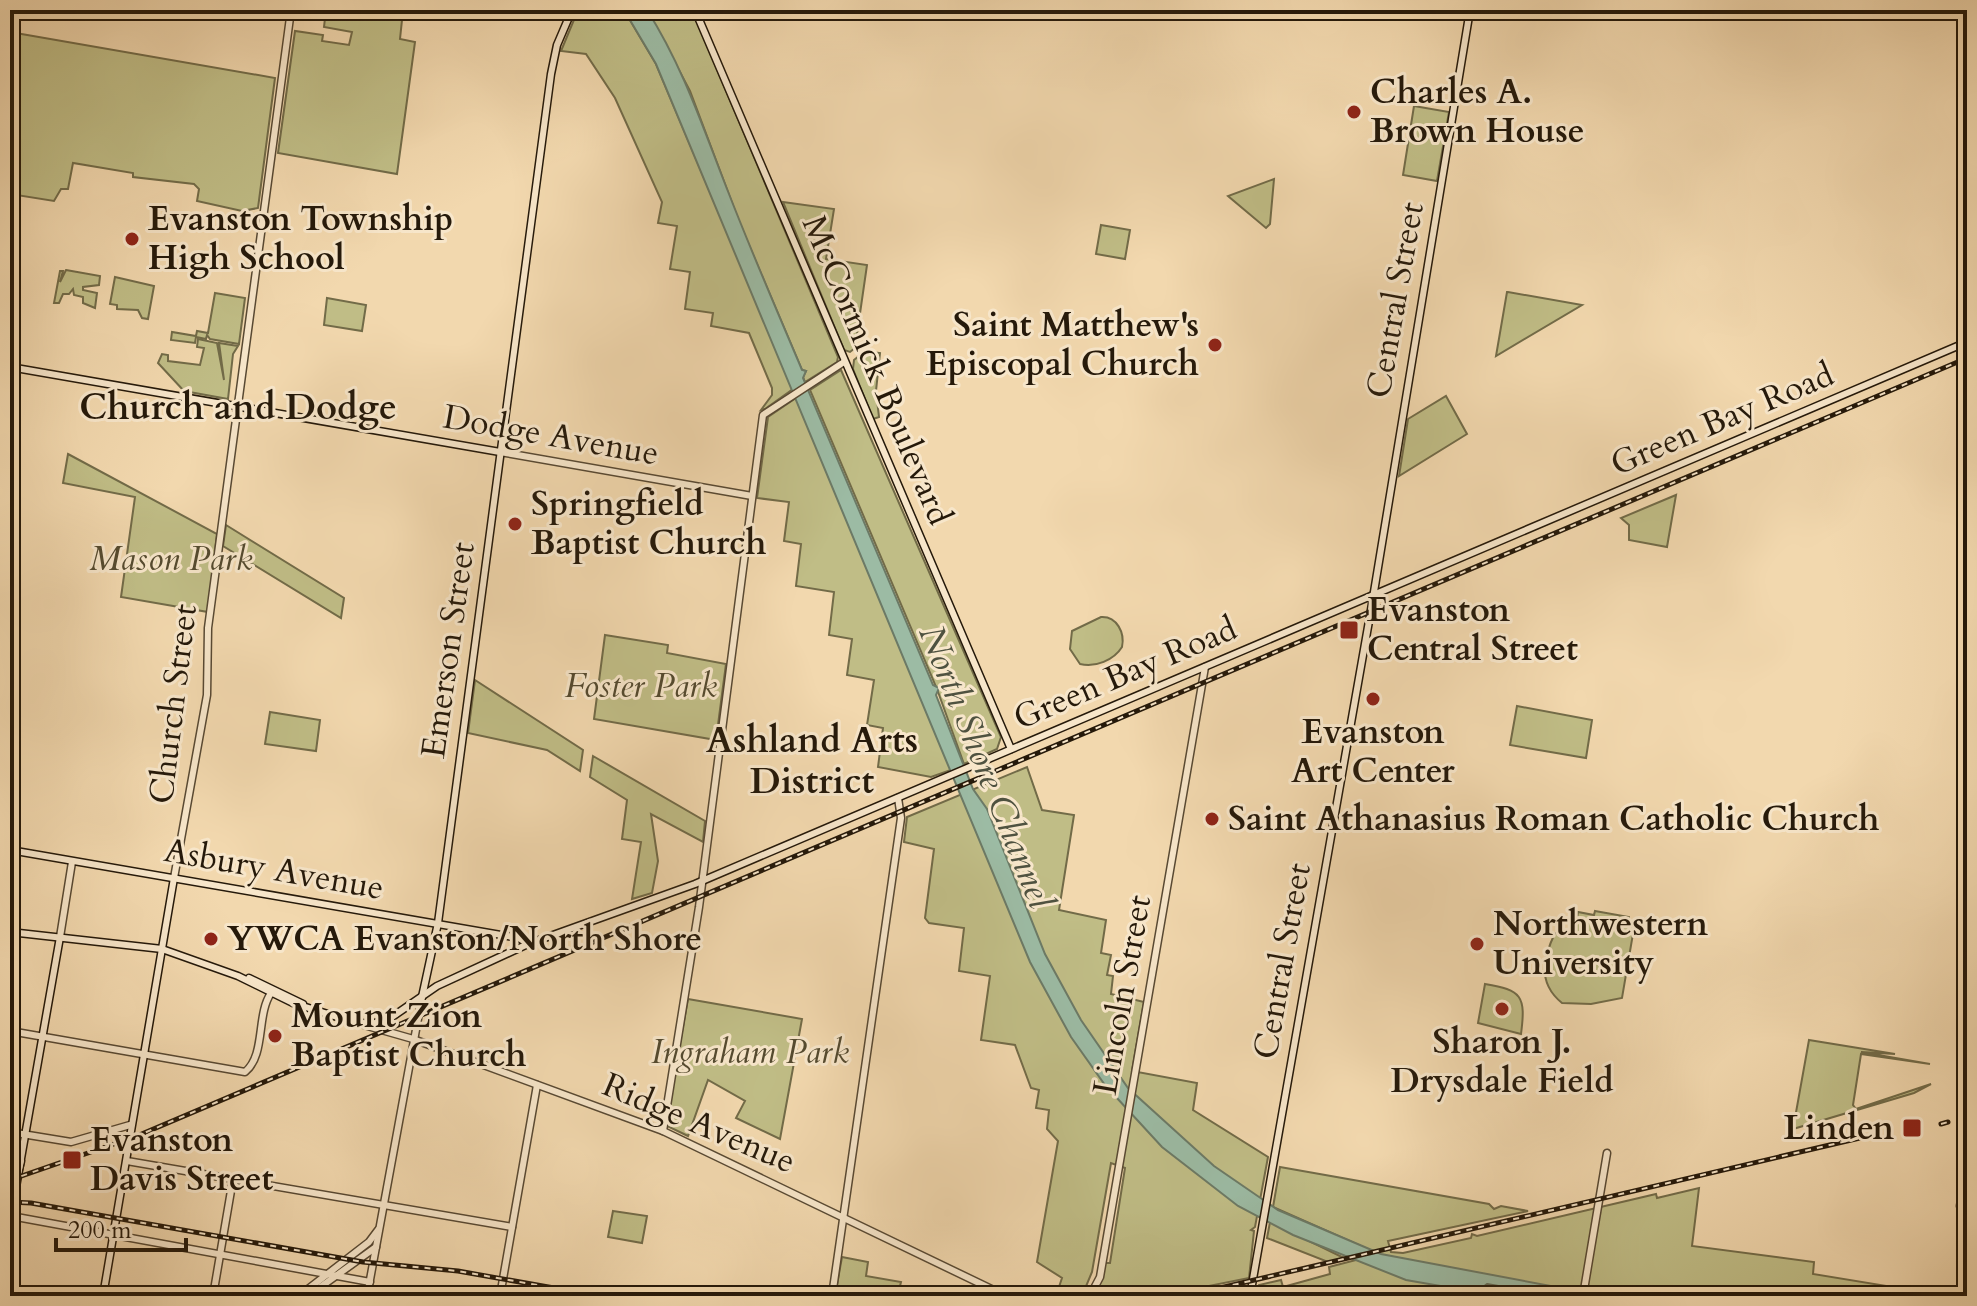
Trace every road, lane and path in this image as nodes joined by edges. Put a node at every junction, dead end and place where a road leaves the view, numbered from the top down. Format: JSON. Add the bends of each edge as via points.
{"nodes":[{"id":1,"x":291,"y":10,"type":"edge"},
{"id":2,"x":572,"y":10,"type":"edge"},
{"id":3,"x":695,"y":10,"type":"edge"},
{"id":4,"x":1470,"y":10,"type":"edge"},
{"id":5,"x":1967,"y":342,"type":"edge"},
{"id":6,"x":844,"y":362,"type":"junction"},
{"id":7,"x":10,"y":367,"type":"edge"},
{"id":8,"x":237,"y":407,"type":"junction"},
{"id":9,"x":500,"y":452,"type":"junction"},
{"id":10,"x":752,"y":496,"type":"junction"},
{"id":11,"x":1371,"y":599,"type":"junction"},
{"id":12,"x":1205,"y":667,"type":"junction"},
{"id":13,"x":1011,"y":749,"type":"junction"},
{"id":14,"x":898,"y":798,"type":"junction"},
{"id":15,"x":10,"y":850,"type":"edge"},
{"id":16,"x":72,"y":862,"type":"junction"},
{"id":17,"x":174,"y":878,"type":"junction"},
{"id":18,"x":701,"y":882,"type":"junction"},
{"id":19,"x":438,"y":923,"type":"junction"},
{"id":20,"x":10,"y":932,"type":"edge"},
{"id":21,"x":60,"y":937,"type":"junction"},
{"id":22,"x":528,"y":944,"type":"junction"},
{"id":23,"x":162,"y":949,"type":"junction"},
{"id":24,"x":238,"y":976,"type":"junction"},
{"id":25,"x":283,"y":992,"type":"junction"},
{"id":26,"x":271,"y":993,"type":"junction"},
{"id":27,"x":422,"y":997,"type":"junction"},
{"id":28,"x":304,"y":1005,"type":"junction"},
{"id":29,"x":361,"y":1024,"type":"junction"},
{"id":30,"x":10,"y":1031,"type":"edge"},
{"id":31,"x":43,"y":1037,"type":"junction"},
{"id":32,"x":413,"y":1039,"type":"junction"},
{"id":33,"x":145,"y":1055,"type":"junction"},
{"id":34,"x":537,"y":1085,"type":"junction"},
{"id":35,"x":134,"y":1117,"type":"junction"},
{"id":36,"x":130,"y":1125,"type":"junction"},
{"id":37,"x":663,"y":1131,"type":"junction"},
{"id":38,"x":10,"y":1132,"type":"edge"},
{"id":39,"x":26,"y":1135,"type":"junction"},
{"id":40,"x":1607,"y":1153,"type":"dead end"},
{"id":41,"x":21,"y":1161,"type":"junction"},
{"id":42,"x":127,"y":1161,"type":"junction"},
{"id":43,"x":1967,"y":1167,"type":"edge"},
{"id":44,"x":233,"y":1179,"type":"junction"},
{"id":45,"x":383,"y":1205,"type":"junction"},
{"id":46,"x":1960,"y":1206,"type":"dead end"},
{"id":47,"x":10,"y":1208,"type":"edge"},
{"id":48,"x":843,"y":1216,"type":"junction"},
{"id":49,"x":10,"y":1219,"type":"edge"},
{"id":50,"x":379,"y":1227,"type":"junction"},
{"id":51,"x":512,"y":1227,"type":"junction"},
{"id":52,"x":114,"y":1235,"type":"junction"},
{"id":53,"x":376,"y":1247,"type":"junction"},
{"id":54,"x":220,"y":1255,"type":"junction"},
{"id":55,"x":332,"y":1275,"type":"junction"},
{"id":56,"x":370,"y":1282,"type":"junction"},
{"id":57,"x":500,"y":1293,"type":"edge"},
{"id":58,"x":1583,"y":1293,"type":"edge"},
{"id":59,"x":103,"y":1296,"type":"edge"},
{"id":60,"x":213,"y":1296,"type":"edge"},
{"id":61,"x":299,"y":1296,"type":"edge"},
{"id":62,"x":308,"y":1296,"type":"edge"},
{"id":63,"x":367,"y":1296,"type":"edge"},
{"id":64,"x":832,"y":1296,"type":"edge"},
{"id":65,"x":1006,"y":1296,"type":"edge"},
{"id":66,"x":1090,"y":1296,"type":"edge"},
{"id":67,"x":1250,"y":1296,"type":"edge"}],
"edges":[{"from":1,"to":8,"type":"main road","name":"Church Street"},
{"from":2,"to":9,"type":"main road","name":"Emerson Street","via":[[551,74]]},
{"from":3,"to":6,"type":"main road","name":"McCormick Boulevard"},
{"from":4,"to":11,"type":"main road","name":"Central Street"},
{"from":5,"to":11,"type":"main road","name":"Green Bay Road"},
{"from":6,"to":10,"type":"main road","via":[[763,415]]},
{"from":6,"to":13,"type":"main road","name":"McCormick Boulevard"},
{"from":7,"to":8,"type":"main road","name":"Dodge Avenue"},
{"from":8,"to":9,"type":"main road","name":"Dodge Avenue"},
{"from":8,"to":17,"type":"main road","name":"Church Street","via":[[208,628],[207,695]]},
{"from":9,"to":10,"type":"main road","name":"Dodge Avenue"},
{"from":9,"to":19,"type":"main road","name":"Emerson Street"},
{"from":10,"to":18,"type":"main road"},
{"from":11,"to":12,"type":"main road","name":"Green Bay Road"},
{"from":11,"to":67,"type":"main road","name":"Central Street"},
{"from":12,"to":13,"type":"main road","name":"Green Bay Road"},
{"from":12,"to":66,"type":"main road","name":"Lincoln Street","via":[[1100,1277]]},
{"from":13,"to":14,"type":"main road","name":"Green Bay Road"},
{"from":14,"to":18,"type":"main road","name":"Green Bay Road"},
{"from":14,"to":48,"type":"main road","via":[[900,824]]},
{"from":15,"to":16,"type":"main road","name":"Asbury Avenue"},
{"from":16,"to":17,"type":"main road","name":"Asbury Avenue"},
{"from":16,"to":21,"type":"main road"},
{"from":17,"to":19,"type":"main road","name":"Asbury Avenue"},
{"from":17,"to":23,"type":"main road","name":"Church Street"},
{"from":18,"to":22,"type":"main road","name":"Green Bay Road"},
{"from":18,"to":37,"type":"main road"},
{"from":19,"to":22,"type":"main road","name":"Asbury Avenue"},
{"from":19,"to":27,"type":"main road","name":"Emerson Street"},
{"from":20,"to":21,"type":"main road"},
{"from":21,"to":23,"type":"main road"},
{"from":21,"to":31,"type":"main road"},
{"from":22,"to":27,"type":"main road","name":"Green Bay Road"},
{"from":23,"to":24,"type":"main road"},
{"from":23,"to":33,"type":"main road","name":"Church Street"},
{"from":24,"to":25,"type":"main road"},
{"from":24,"to":26,"type":"main road"},
{"from":25,"to":26,"type":"main road"},
{"from":25,"to":28,"type":"main road"},
{"from":26,"to":28,"type":"main road"},
{"from":26,"to":33,"type":"main road","via":[[249,1069]]},
{"from":27,"to":29,"type":"main road","name":"Green Bay Road","via":[[381,1022]]},
{"from":27,"to":32,"type":"main road","name":"Emerson Street"},
{"from":28,"to":29,"type":"main road"},
{"from":29,"to":32,"type":"main road","name":"Ridge Avenue"},
{"from":30,"to":31,"type":"main road"},
{"from":31,"to":33,"type":"main road"},
{"from":31,"to":39,"type":"main road"},
{"from":32,"to":34,"type":"main road","name":"Ridge Avenue"},
{"from":32,"to":45,"type":"main road","name":"Emerson Street"},
{"from":33,"to":35,"type":"main road","name":"Church Street"},
{"from":34,"to":37,"type":"main road","name":"Ridge Avenue"},
{"from":34,"to":51,"type":"main road"},
{"from":35,"to":36,"type":"main road","name":"Church Street"},
{"from":35,"to":42,"type":"main road","name":"Church Street"},
{"from":36,"to":39,"type":"main road","via":[[71,1142]]},
{"from":36,"to":42,"type":"main road","name":"Church Street"},
{"from":37,"to":48,"type":"main road","name":"Ridge Avenue"},
{"from":38,"to":39,"type":"main road"},
{"from":39,"to":41,"type":"main road"},
{"from":40,"to":58,"type":"main road"},
{"from":41,"to":47,"type":"main road"},
{"from":41,"to":49,"type":"main road"},
{"from":42,"to":44,"type":"main road"},
{"from":42,"to":52,"type":"main road","name":"Church Street"},
{"from":43,"to":46,"type":"main road"},
{"from":44,"to":45,"type":"main road"},
{"from":44,"to":54,"type":"main road"},
{"from":45,"to":50,"type":"main road","name":"Emerson Street"},
{"from":45,"to":51,"type":"main road"},
{"from":47,"to":49,"type":"main road"},
{"from":48,"to":64,"type":"main road"},
{"from":48,"to":65,"type":"main road","name":"Ridge Avenue"},
{"from":49,"to":52,"type":"main road"},
{"from":50,"to":53,"type":"main road","name":"Emerson Street"},
{"from":50,"to":55,"type":"main road"},
{"from":51,"to":57,"type":"main road"},
{"from":52,"to":54,"type":"main road"},
{"from":52,"to":59,"type":"main road","name":"Church Street"},
{"from":53,"to":55,"type":"main road"},
{"from":53,"to":56,"type":"main road","name":"Emerson Street"},
{"from":54,"to":55,"type":"main road"},
{"from":54,"to":60,"type":"main road"},
{"from":55,"to":56,"type":"main road"},
{"from":55,"to":61,"type":"main road"},
{"from":55,"to":62,"type":"main road"},
{"from":56,"to":63,"type":"main road","name":"Emerson Street"}]}
